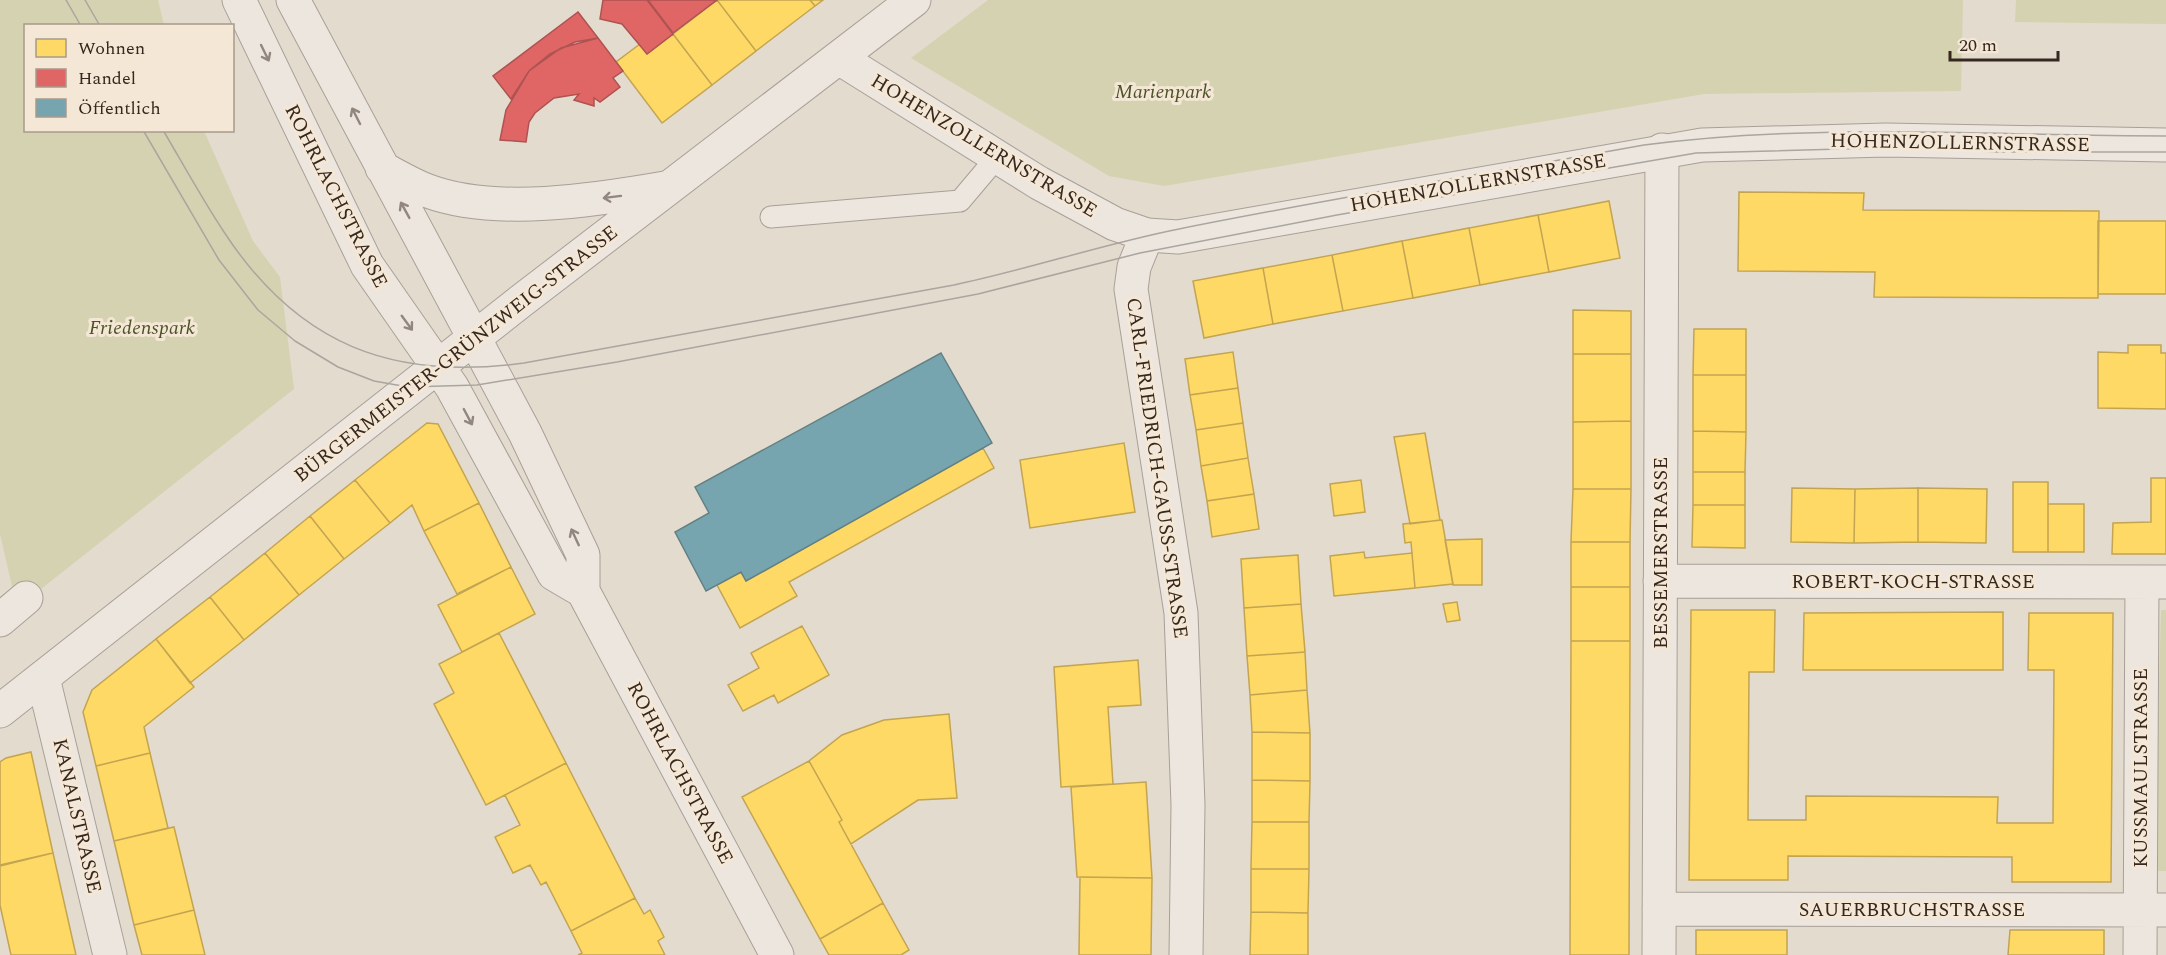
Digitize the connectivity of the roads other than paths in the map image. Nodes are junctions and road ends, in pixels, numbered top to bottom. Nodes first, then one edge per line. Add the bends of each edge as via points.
1 (239, 0) edge
2 (293, 0) edge
3 (914, 0) edge
4 (839, 57) junction
5 (2166, 145) edge
6 (1662, 150) junction
7 (998, 156) junction
8 (382, 168) junction
9 (670, 187) junction
10 (771, 217) dead end
11 (1147, 235) junction
12 (474, 338) junction
13 (438, 367) junction
14 (1660, 581) junction
15 (2154, 582) edge
16 (584, 591) junction
17 (26, 598) dead end
18 (0, 620) edge
19 (44, 678) junction
20 (0, 711) edge
21 (1659, 909) junction
22 (2153, 910) edge
23 (110, 955) edge
24 (777, 955) edge
25 (1186, 955) edge
26 (1659, 955) edge
27 (2140, 955) edge

1 -> 13 street, ROHRLACHSTRASSE via 367,265
8 -> 2 street, ROHRLACHSTRASSE
3 - 4 street, BÜRGERMEISTER-GRÜNZWEIG-STRASSE
4 - 7 street, HOHENZOLLERNSTRASSE
4 - 9 street, BÜRGERMEISTER-GRÜNZWEIG-STRASSE
5 - 6 street, HOHENZOLLERNSTRASSE via 1828,141
6 - 11 street, HOHENZOLLERNSTRASSE via 1178,237
6 - 14 street, BESSEMERSTRASSE
7 - 10 lane via 960,201
7 - 11 street, HOHENZOLLERNSTRASSE via 1115,224
9 -> 8 street via 569,202 477,201 429,191
12 -> 8 street, ROHRLACHSTRASSE
9 - 12 street, BÜRGERMEISTER-GRÜNZWEIG-STRASSE
11 - 25 street, CARL-FRIEDRICH-GAUSS-STRASSE via 1134,267 1131,289 1180,613 1188,805
12 - 13 street, BÜRGERMEISTER-GRÜNZWEIG-STRASSE
16 -> 12 street, ROHRLACHSTRASSE via 583,555
13 -> 16 street, ROHRLACHSTRASSE via 554,574
13 - 19 street, BÜRGERMEISTER-GRÜNZWEIG-STRASSE
14 - 15 street, ROBERT-KOCH-STRASSE
14 - 21 street, BESSEMERSTRASSE
15 - 22 street, KUSSMAULSTRASSE
16 - 24 street, ROHRLACHSTRASSE
17 - 18 street
19 - 20 street, BÜRGERMEISTER-GRÜNZWEIG-STRASSE
19 - 23 street, KANALSTRASSE
21 - 22 street, SAUERBRUCHSTRASSE
21 - 26 street, BESSEMERSTRASSE
22 - 27 street, KUSSMAULSTRASSE

